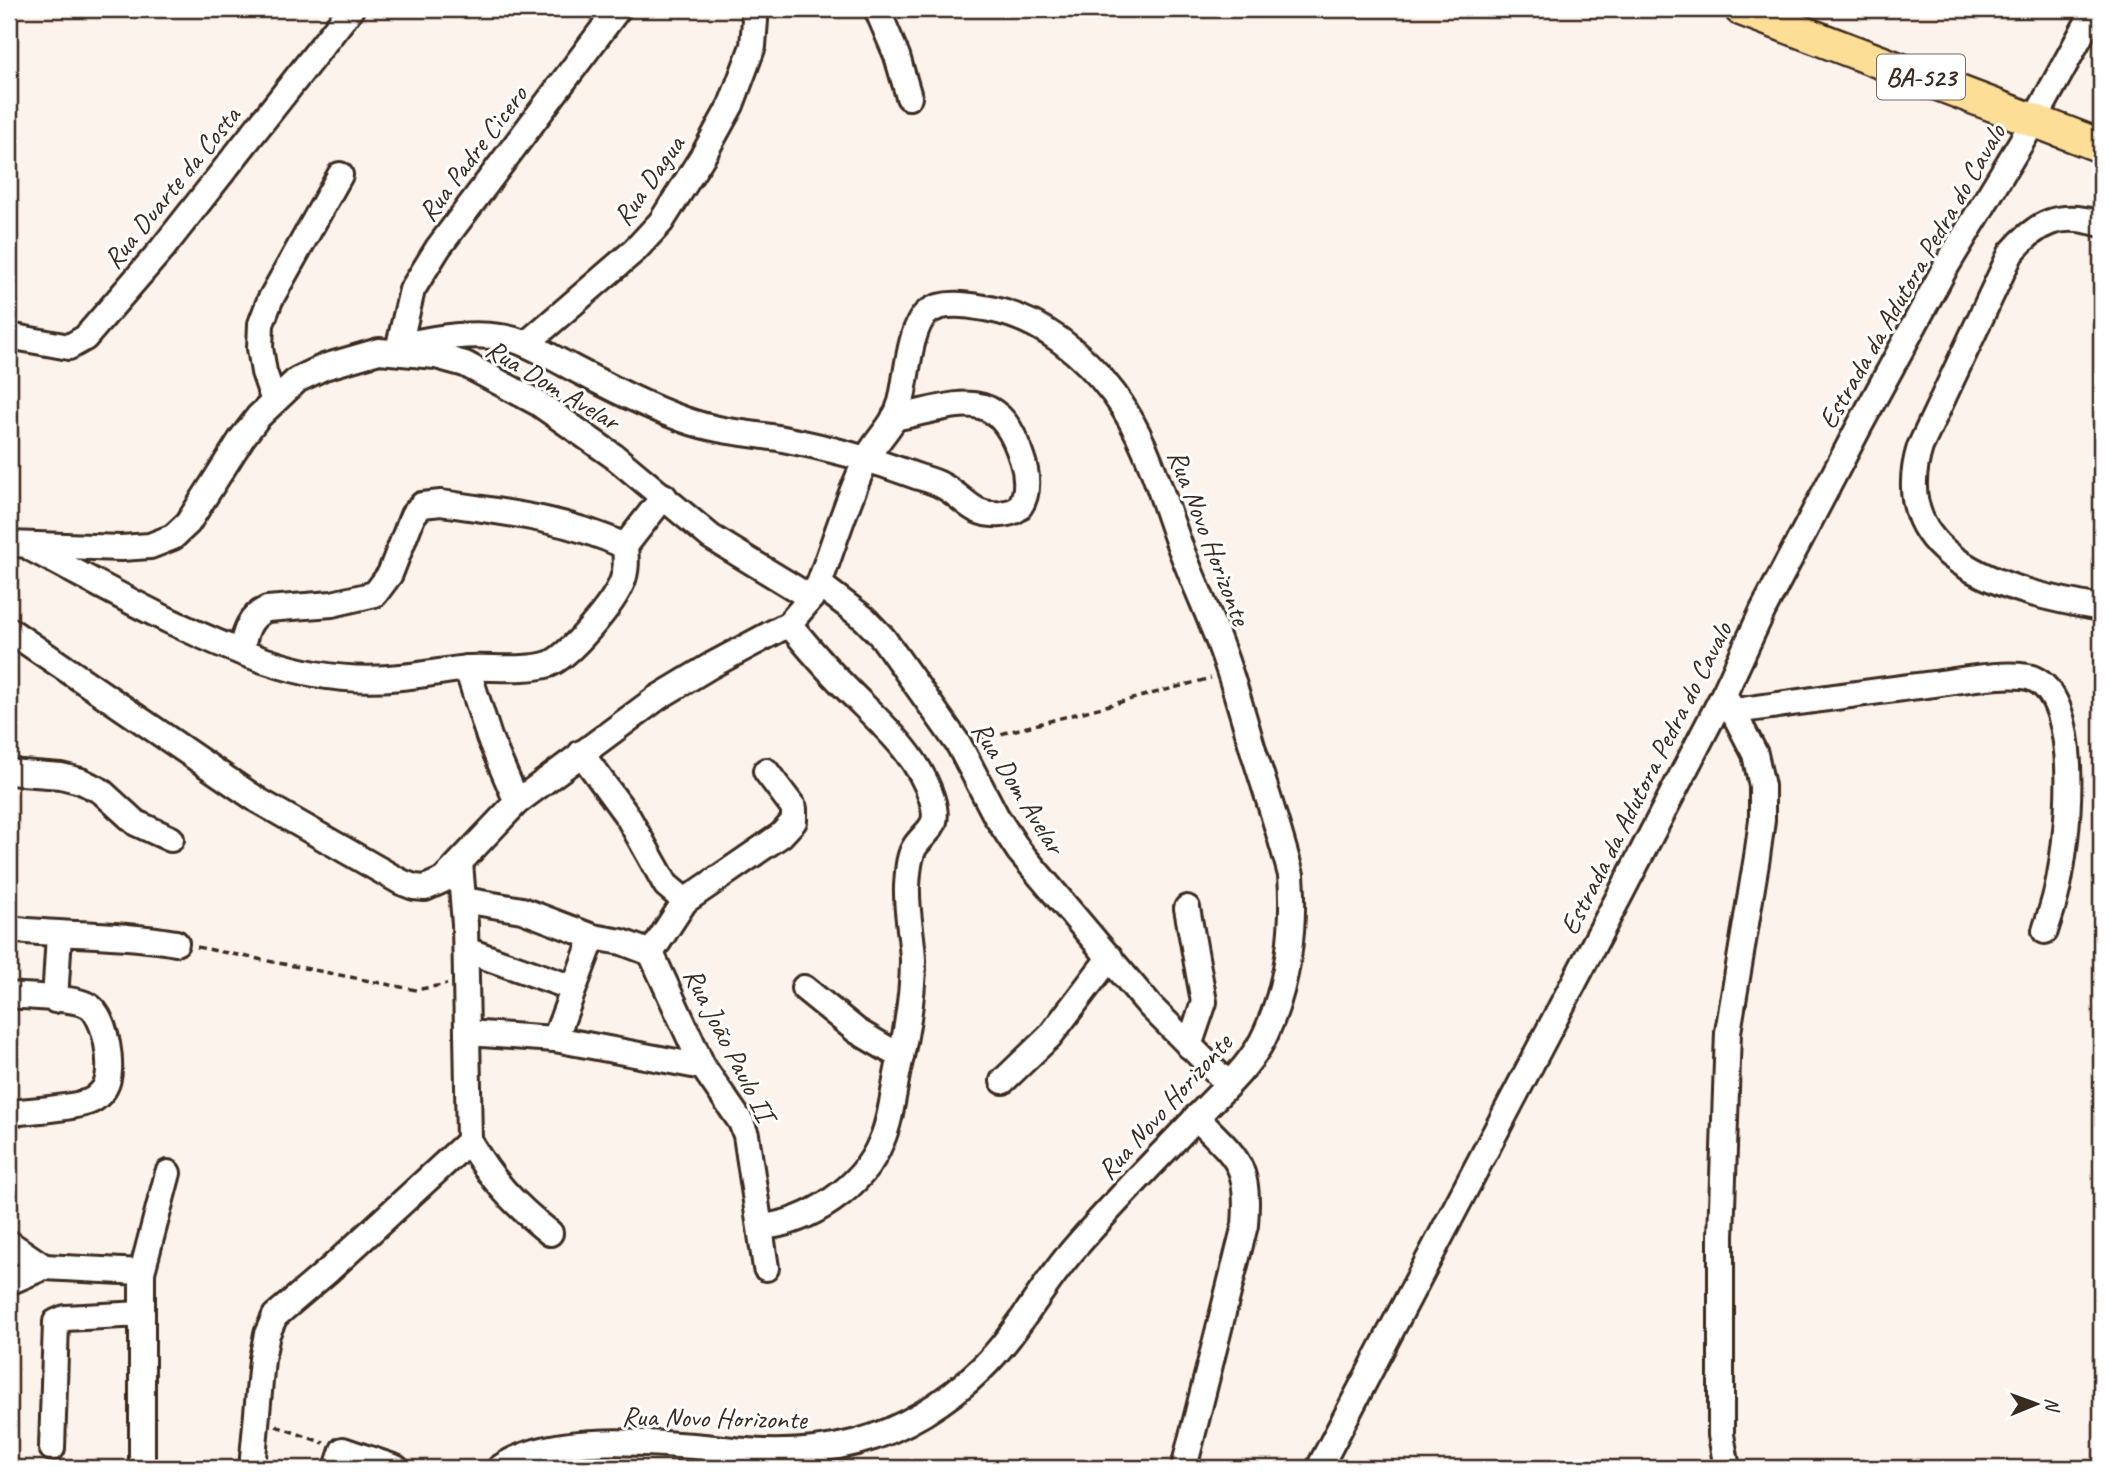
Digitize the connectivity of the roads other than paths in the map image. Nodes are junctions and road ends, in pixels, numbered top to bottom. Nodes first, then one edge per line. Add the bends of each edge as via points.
1 (351, 9) edge
2 (753, 9) edge
3 (1741, 9) edge
4 (2095, 9) edge
5 (614, 10) edge
6 (882, 10) edge
7 (909, 97) dead end
8 (2034, 121) junction
9 (2101, 146) edge
10 (340, 174) dead end
11 (2101, 224) edge
12 (9, 336) edge
13 (526, 344) junction
14 (389, 348) junction
15 (274, 401) junction
16 (894, 418) junction
17 (867, 457) junction
18 (664, 496) junction
19 (17, 545) edge
20 (625, 546) junction
21 (815, 591) junction
22 (2101, 608) edge
23 (789, 624) junction
24 (9, 630) edge
25 (241, 652) junction
26 (467, 668) junction
27 (1729, 702) junction
28 (581, 754) junction
29 (766, 771) dead end
30 (9, 772) edge
31 (517, 802) junction
32 (171, 839) dead end
33 (460, 863) junction
34 (464, 900) junction
35 (685, 901) junction
36 (1187, 908) dead end
37 (9, 929) edge
38 (2045, 931) dead end
39 (59, 935) junction
40 (593, 937) junction
41 (176, 943) road end
42 (466, 950) junction
43 (651, 953) junction
44 (1110, 957) junction
45 (573, 988) junction
46 (804, 988) dead end
47 (9, 995) edge
48 (55, 1000) junction
49 (467, 1033) junction
50 (555, 1039) junction
51 (1189, 1046) junction
52 (901, 1057) junction
53 (703, 1067) junction
54 (1003, 1082) dead end
55 (1228, 1084) junction
56 (9, 1113) edge
57 (1196, 1117) junction
58 (469, 1141) junction
59 (168, 1173) dead end
60 (761, 1227) junction
61 (550, 1233) dead end
62 (9, 1243) edge
63 (44, 1267) junction
64 (766, 1268) dead end
65 (142, 1272) junction
66 (9, 1282) edge
67 (142, 1314) junction
68 (52, 1448) dead end
69 (340, 1459) edge
70 (142, 1467) edge
71 (251, 1468) edge
72 (396, 1468) edge
73 (500, 1468) edge
74 (1184, 1468) edge
75 (1319, 1468) edge
76 (1727, 1468) edge

1 - 12 street, Rua Duarte da Costa via 162,249 85,338 69,347
2 - 13 street, Rua Dagua via 753,46 731,105 661,222
3 - 8 main road, BA-523
4 - 8 street, Estrada da Adutora Pedra do Cavalo
5 - 14 street, Rua Padre Cicero via 427,264
6 - 7 street
8 - 9 main road, BA-523
8 - 27 street, Estrada da Adutora Pedra do Cavalo via 1944,270 1860,425 1763,610
10 - 15 street via 264,313 260,348
11 - 22 street via 2059,219 2025,236 2011,253 1929,423 1915,462 1912,489 1920,520 1947,555 2002,582
13 - 14 street via 475,334
13 - 17 street via 688,422
14 - 15 street, Rua Dom Avelar via 324,367 297,380
14 - 18 street, Rua Dom Avelar via 465,364 538,403
15 - 19 street, Rua Dom Avelar via 242,438 188,523 173,537 150,546 121,548
16 - 17 street
16 - 17 street via 967,404 993,410 1019,450 1026,473 1020,506 1011,513 977,511 943,486
16 - 55 street, Rua Novo Horizonte via 922,318 930,310 948,306 997,310 1035,324 1091,367 1127,414 1230,673 1292,890 1289,950 1276,1008 1266,1035
17 - 21 street
18 - 20 street
18 - 21 street, Rua Dom Avelar via 711,537
19 - 25 street
20 - 25 street via 560,523 441,503 422,505 390,574 375,594 332,604 267,609 250,621
20 - 26 street via 622,583 564,655 536,667
21 - 23 street
21 - 44 street, Rua Dom Avelar via 865,619 883,638 959,746 1019,851
23 - 28 street via 677,685
23 - 52 street via 900,743 922,775 935,810 932,827 916,845 909,870 907,911 913,961
24 - 33 street via 259,801 401,882 434,886
25 - 26 street via 340,678 400,678
26 - 31 street via 489,737
27 - 38 street via 1969,679 2034,678 2049,691 2058,708 2069,766 2063,854
27 - 75 street, Estrada da Adutora Pedra do Cavalo
27 - 76 street via 1755,754 1762,809 1728,1032 1721,1236 1721,1435
28 - 31 street
28 - 35 street via 628,817 666,885
29 - 35 street via 794,808 794,821
30 - 32 street via 80,781 101,791 136,823
31 - 33 street
33 - 34 street
34 - 40 street via 522,911
34 - 42 street
35 - 43 street, Rua João Paulo II
36 - 51 street via 1204,1002
37 - 39 street
39 - 41 street
39 - 48 street
40 - 43 street
40 - 45 street
42 - 45 street
42 - 49 street
43 - 53 street, Rua João Paulo II
44 - 51 street, Rua Dom Avelar
44 - 54 street via 1050,1036
45 - 50 street
46 - 52 street via 857,1031
47 - 48 street
48 - 56 street via 89,1006 100,1018 109,1067 106,1087 93,1100
49 - 50 street
49 - 58 street
50 - 53 street
51 - 55 street, Rua Dom Avelar
52 - 60 street via 882,1141 864,1171 813,1213
53 - 60 street, Rua João Paulo II via 746,1135
55 - 57 street, Rua Novo Horizonte
57 - 73 street, Rua Novo Horizonte via 1071,1252 980,1370 930,1409 894,1429 838,1447 779,1452 588,1444 515,1457
57 - 74 street via 1236,1159 1244,1174 1247,1198 1245,1225
58 - 61 street via 500,1188
58 - 71 street via 275,1316 262,1359
59 - 65 street
60 - 64 street, Rua João Paulo II
62 - 63 street
63 - 65 street
63 - 66 street
65 - 67 street
67 - 68 street via 57,1322
67 - 70 street
69 - 72 street

